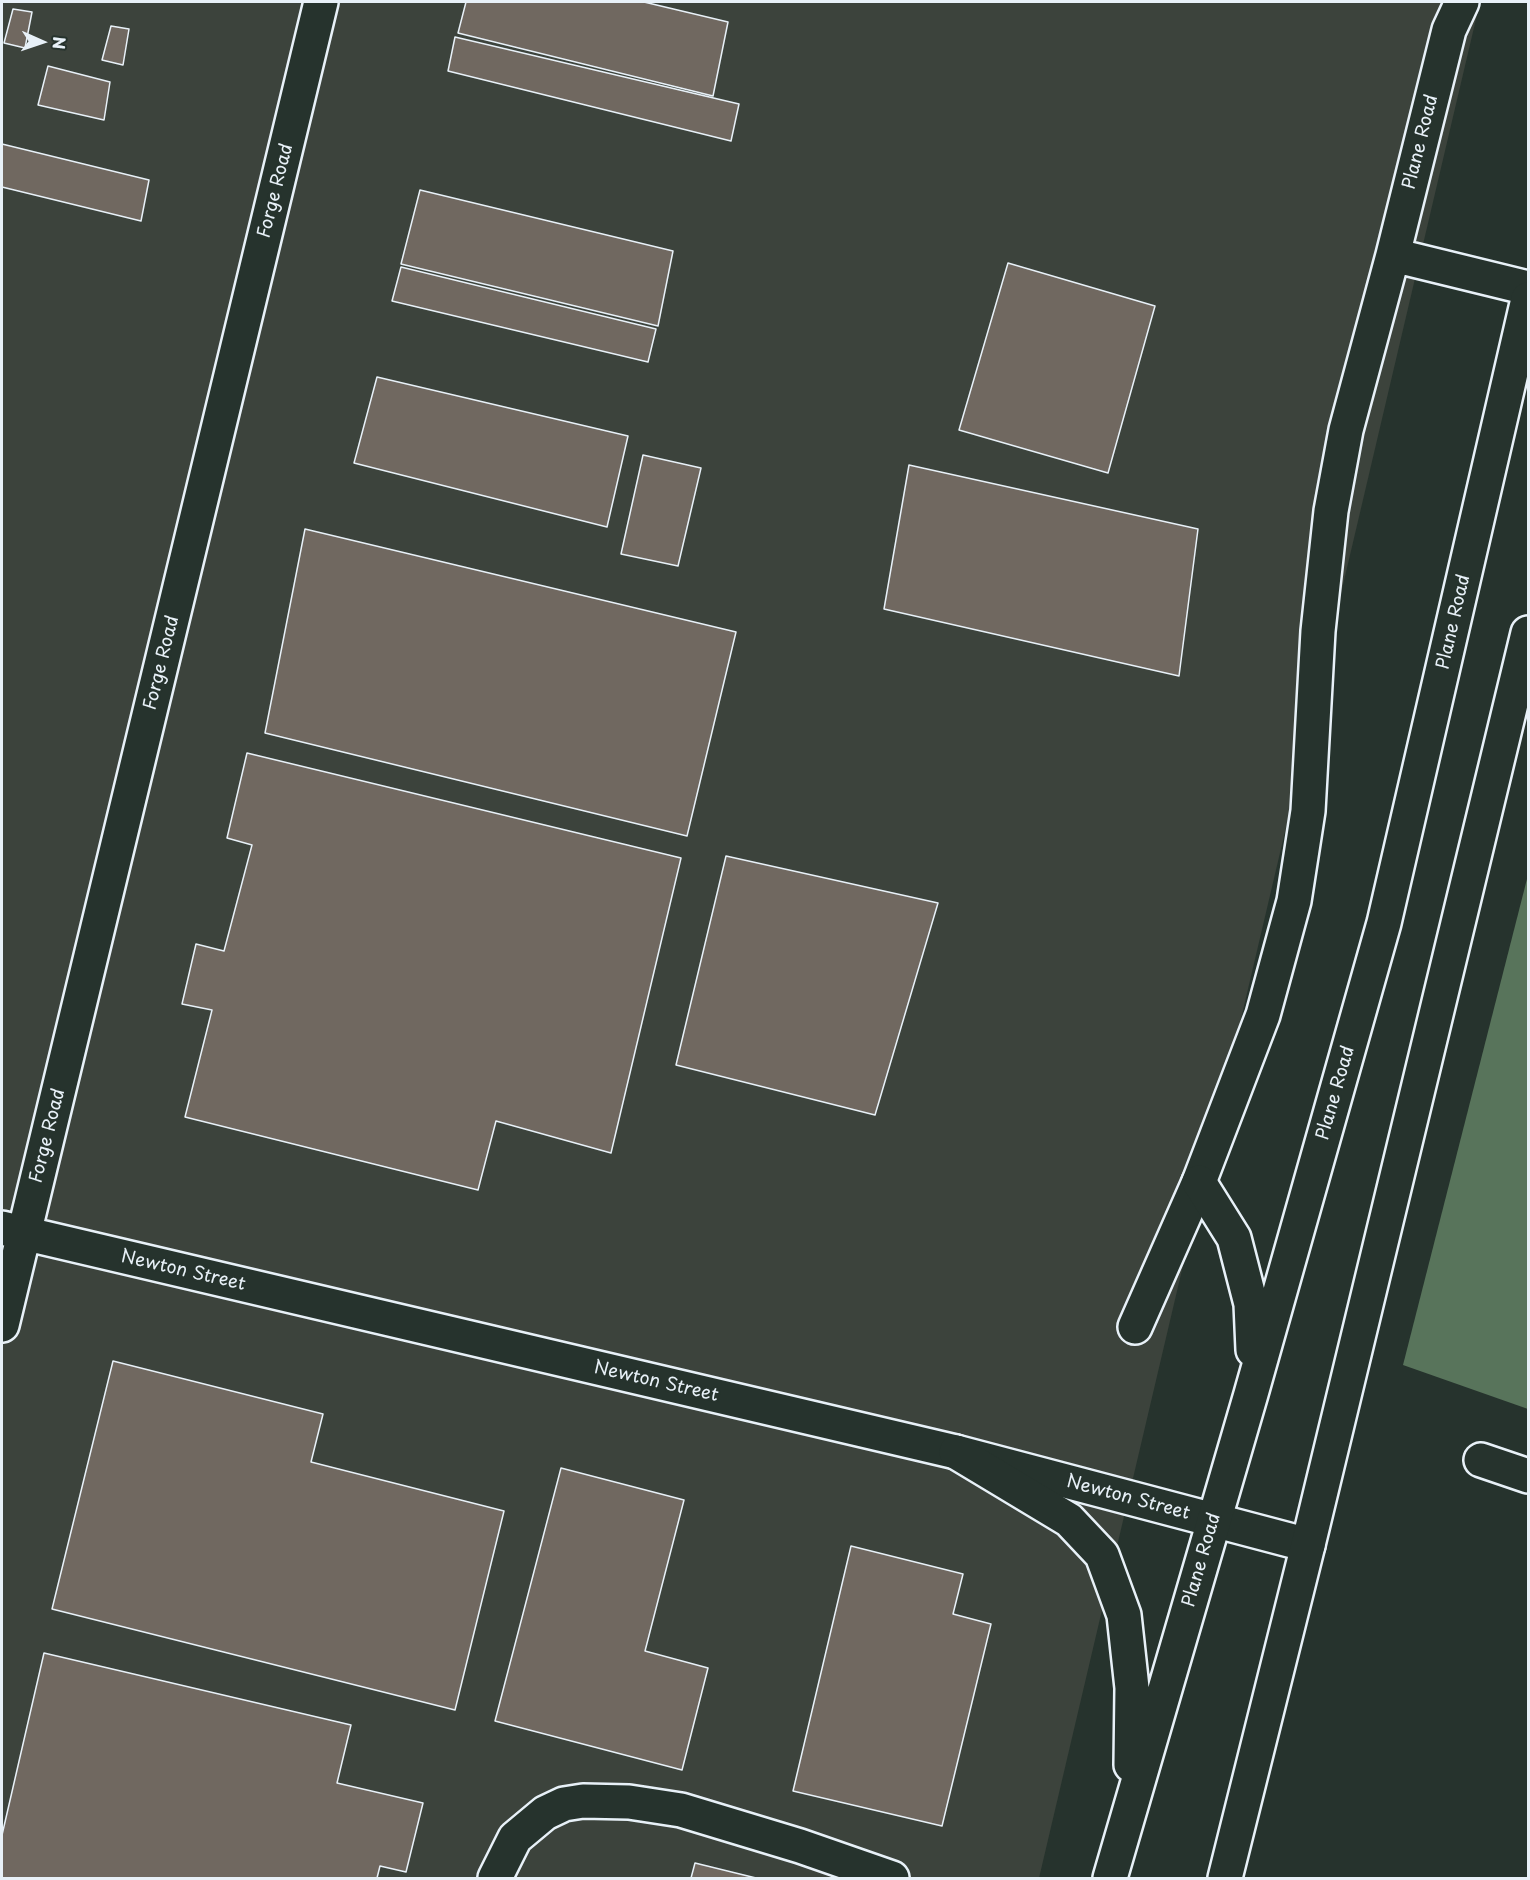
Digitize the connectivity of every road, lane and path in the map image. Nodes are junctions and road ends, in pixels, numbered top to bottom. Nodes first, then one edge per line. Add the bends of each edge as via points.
1 (321, 2) edge
2 (1462, 2) edge
3 (1393, 255) junction
4 (1528, 288) edge
5 (1528, 299) edge
6 (1528, 633) edge
7 (1199, 1182) junction
8 (13, 1231) edge
9 (2, 1325) edge
10 (1135, 1327) dead end
11 (1251, 1394) junction
12 (956, 1452) junction
13 (1481, 1460) dead end
14 (1528, 1476) edge
15 (1213, 1521) junction
16 (1308, 1545) junction
17 (1131, 1809) junction
18 (495, 1878) edge
19 (892, 1878) edge
20 (1110, 1878) edge
21 (1225, 1878) edge

1 - 8 street, Forge Road
2 - 3 street, Plane Road via 1449,30
3 - 4 street
3 - 7 street, Plane Road via 1346,430 1331,511 1318,631 1308,811 1294,901 1263,1015
5 - 11 street, Plane Road via 1384,923
6 - 16 street
7 - 10 street, Plane Road
7 - 11 street via 1234,1238 1242,1267 1254,1336
8 - 9 street, Forge Road
8 - 12 street, Newton Street
11 - 15 street, Plane Road
12 - 15 street, Newton Street
12 - 17 street via 1069,1520 1102,1555 1124,1615 1132,1688
13 - 14 street
15 - 16 street, Newton Street
15 - 17 street, Plane Road
16 - 21 street
17 - 20 street, Plane Road
18 - 19 street via 515,1838 545,1813 564,1804 595,1801 681,1810

